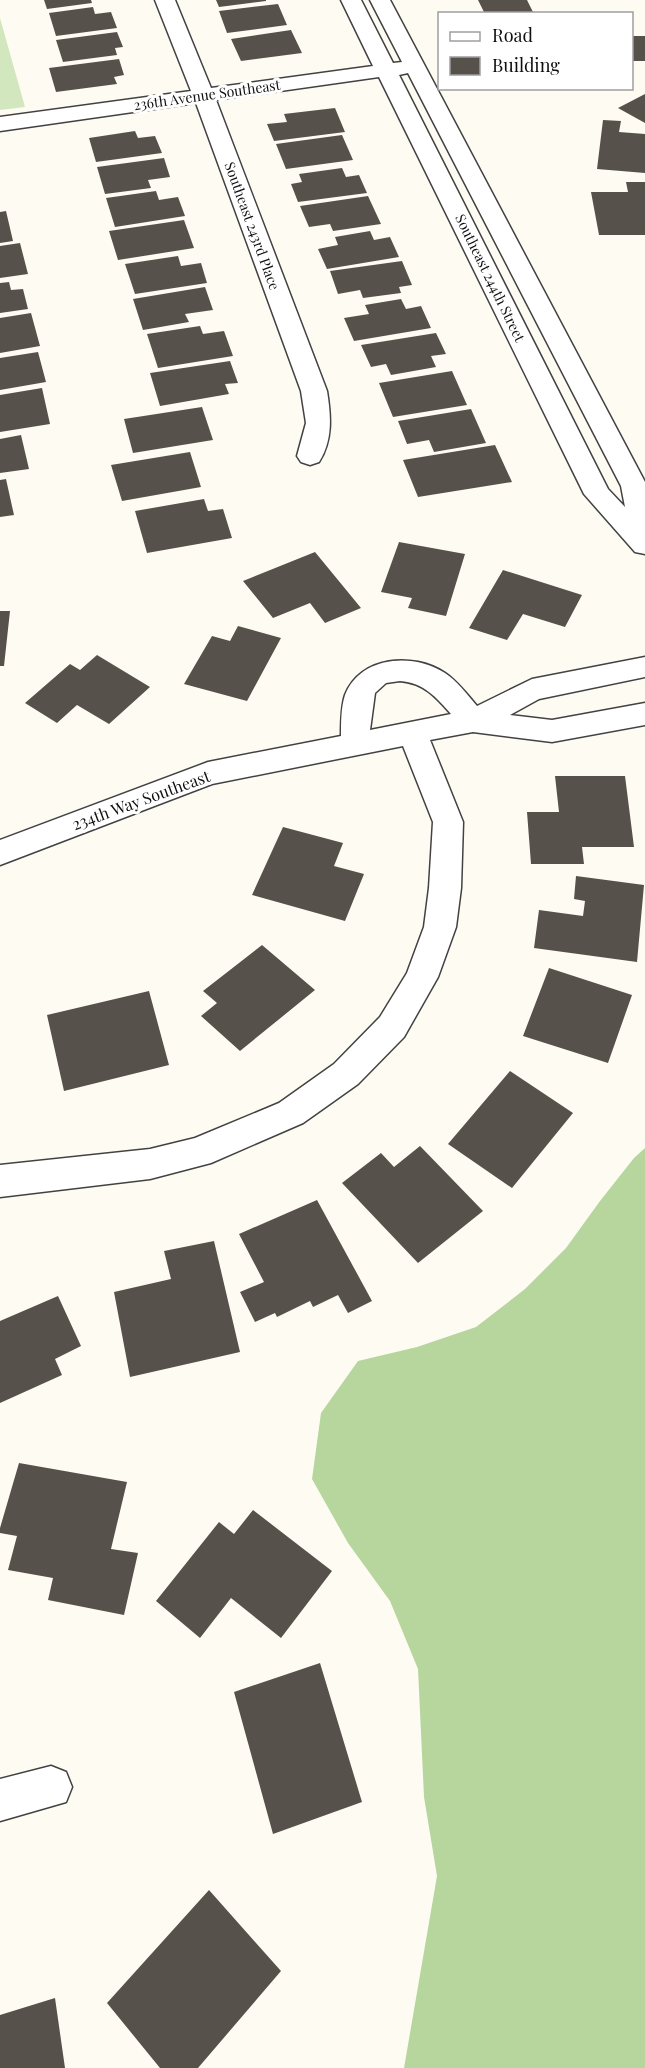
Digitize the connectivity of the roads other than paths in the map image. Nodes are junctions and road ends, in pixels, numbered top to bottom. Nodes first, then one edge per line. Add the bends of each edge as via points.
1 (165, 0) edge
2 (351, 0) edge
3 (380, 0) edge
4 (414, 66) junction
5 (387, 70) junction
6 (204, 96) junction
7 (0, 124) edge
8 (310, 456) dead end
9 (645, 544) edge
10 (645, 667) edge
11 (645, 714) edge
12 (473, 721) junction
13 (412, 732) junction
14 (355, 743) junction
15 (0, 853) edge
16 (0, 1181) edge
17 (51, 1787) dead end
18 (0, 1800) edge

1 - 6 street, Southeast 243rd Place
2 - 5 street, Southeast 244th Street
3 - 4 street, Southeast 244th Street
4 - 5 street, 236th Avenue Southeast
4 - 9 street, Southeast 244th Street via 634,486
5 - 6 street, 236th Avenue Southeast
5 - 9 street, Southeast 244th Street via 597,494
6 - 7 street, 236th Avenue Southeast
6 - 8 street, Southeast 243rd Place via 314,391 318,423
10 - 12 street, 234th Way Southeast via 532,690
11 - 12 street, 234th Way Southeast via 552,731
12 - 13 street, 234th Way Southeast
12 - 14 street via 441,684 405,668 378,674 364,685
13 - 14 street, 234th Way Southeast
13 - 16 street via 448,822 445,888 440,927 422,977 392,1026 346,1074 291,1113 199,1152 150,1164
14 - 15 street, 234th Way Southeast via 208,773
17 - 18 street

